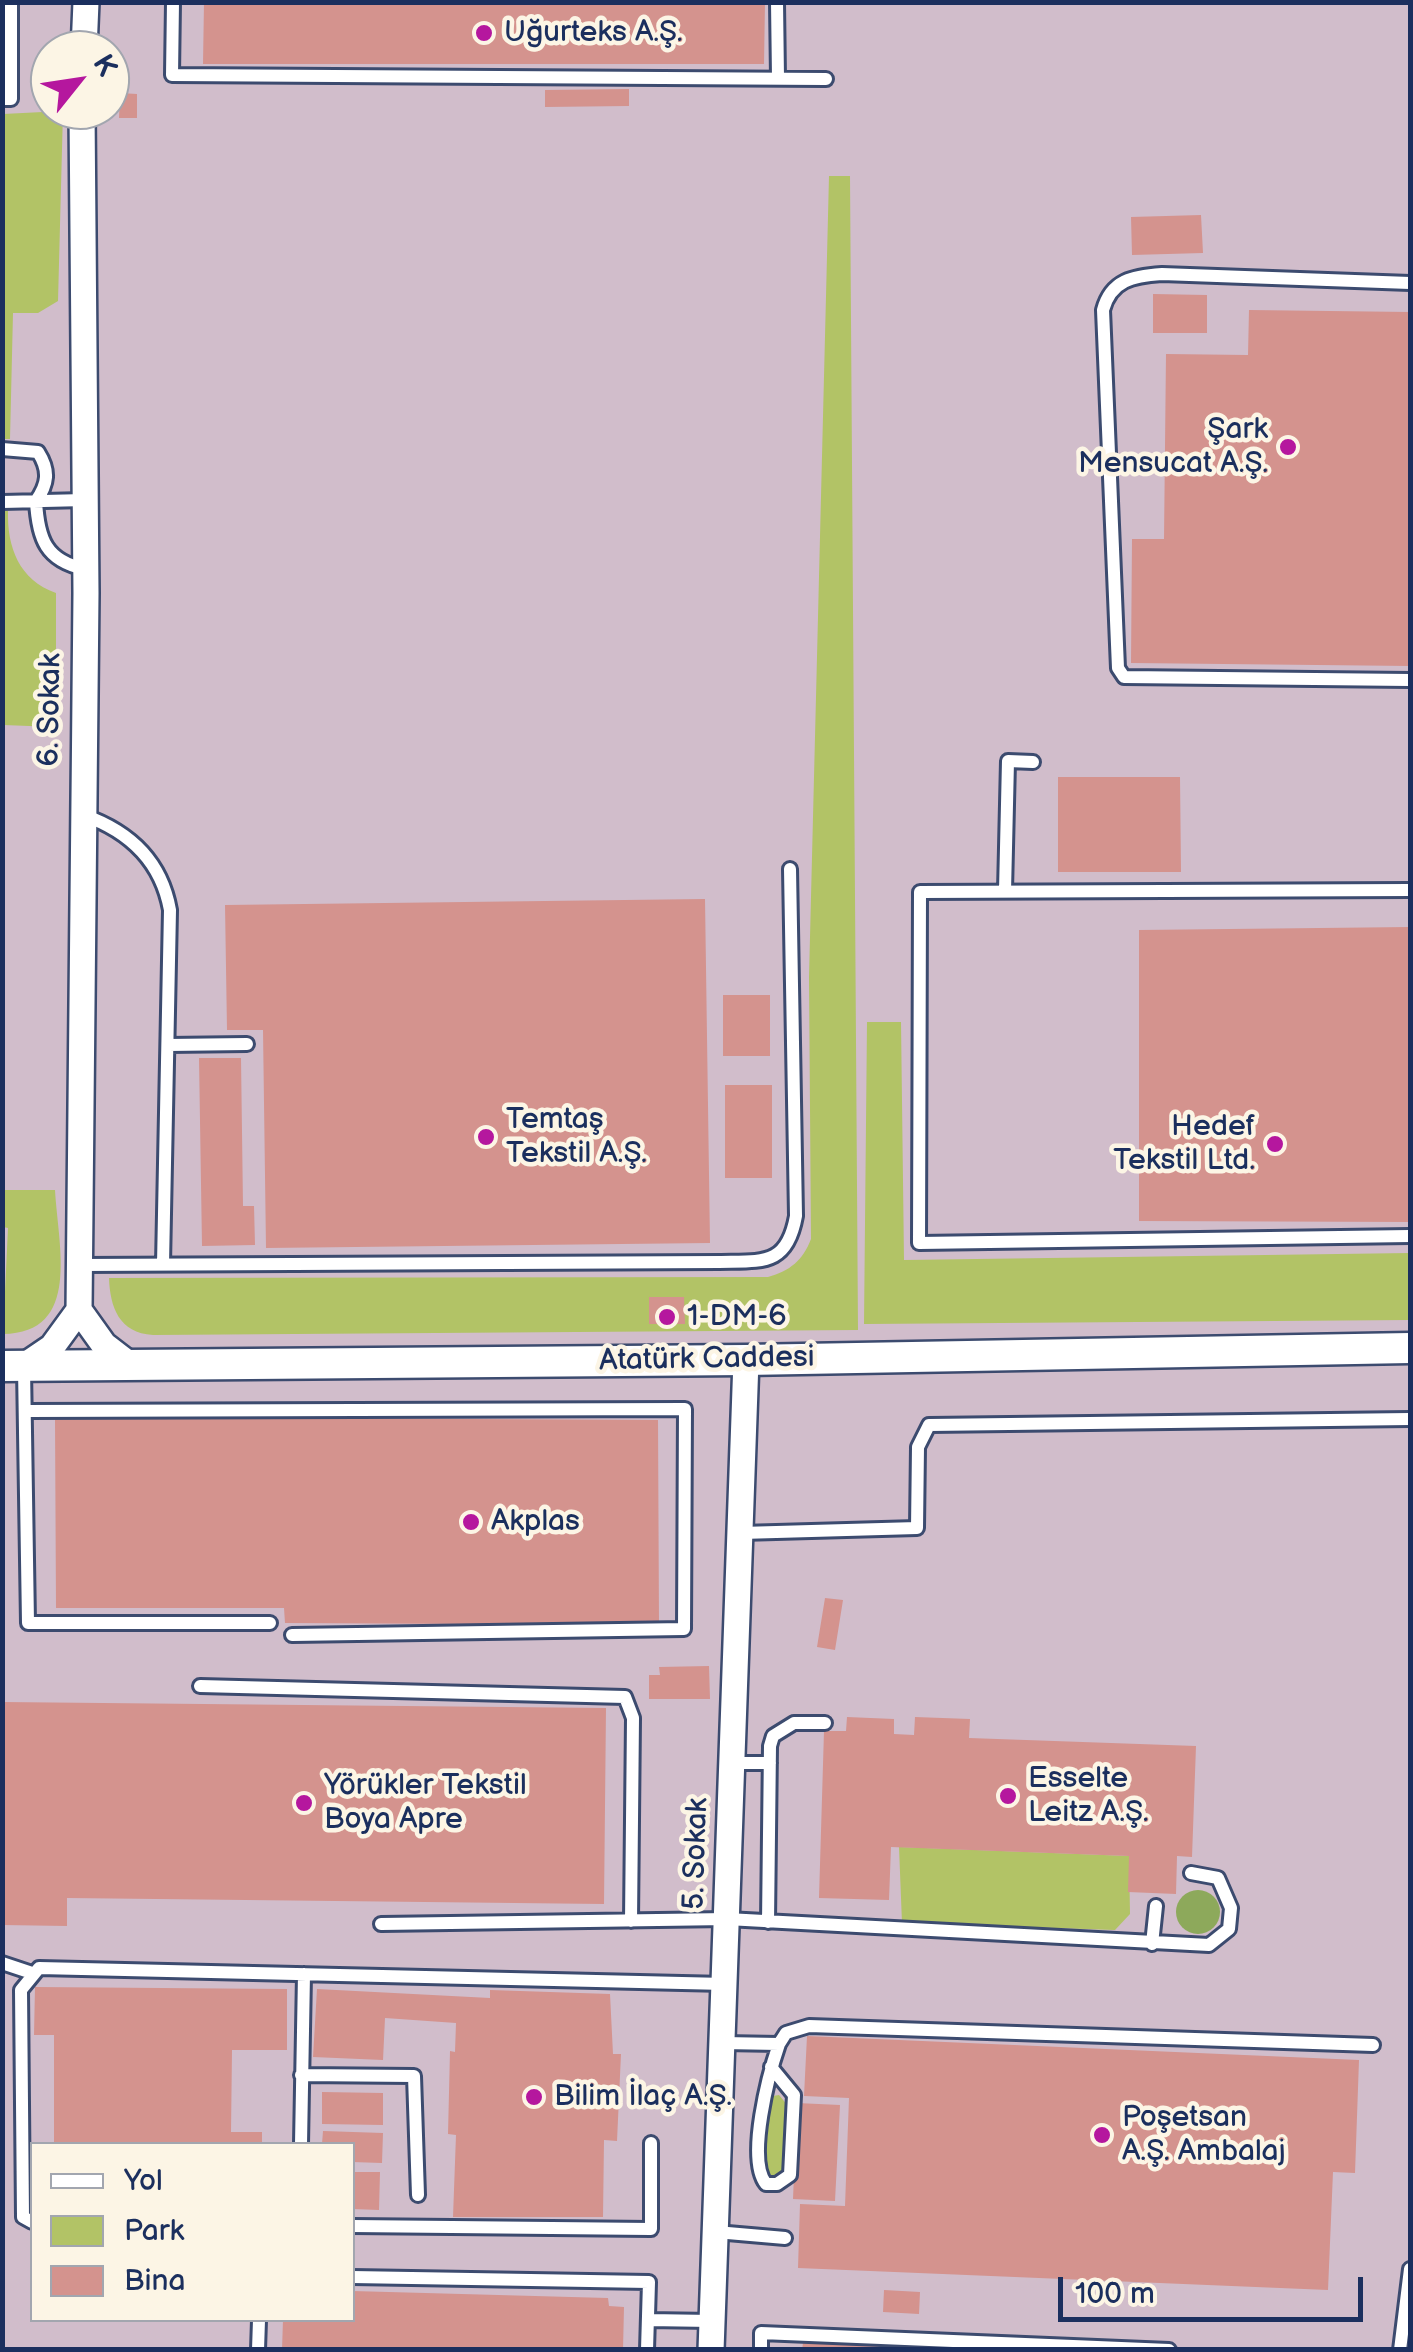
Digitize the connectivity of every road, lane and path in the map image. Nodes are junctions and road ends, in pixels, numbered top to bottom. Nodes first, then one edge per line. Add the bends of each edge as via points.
1 (11, 2) edge
2 (86, 2) edge
3 (173, 2) edge
4 (777, 2) edge
5 (85, 30) edge
6 (778, 78) junction
7 (826, 78) dead end
8 (2, 100) edge
9 (82, 130) edge
10 (1410, 284) edge
11 (2, 449) edge
12 (85, 500) junction
13 (2, 502) edge
14 (36, 502) junction
15 (86, 569) junction
16 (1410, 680) edge
17 (1034, 762) dead end
18 (81, 815) junction
19 (790, 869) dead end
20 (1410, 890) edge
21 (1005, 892) junction
22 (248, 1044) dead end
23 (168, 1045) junction
24 (1410, 1236) edge
25 (164, 1264) junction
26 (80, 1265) junction
27 (79, 1310) junction
28 (1410, 1348) edge
29 (746, 1360) junction
30 (130, 1364) junction
31 (13, 1366) edge
32 (27, 1411) junction
33 (1410, 1419) edge
34 (741, 1533) junction
35 (270, 1623) dead end
36 (292, 1635) dead end
37 (200, 1686) dead end
38 (825, 1723) dead end
39 (733, 1763) junction
40 (770, 1764) junction
41 (1191, 1872) dead end
42 (1156, 1906) dead end
43 (727, 1919) junction
44 (632, 1920) junction
45 (768, 1922) junction
46 (381, 1924) dead end
47 (1152, 1944) junction
48 (2, 1963) edge
49 (32, 1972) junction
50 (304, 1974) junction
51 (725, 1984) junction
52 (722, 2043) junction
53 (779, 2044) junction
54 (1373, 2045) dead end
55 (771, 2067) junction
56 (301, 2075) junction
57 (301, 2142) edge
58 (651, 2143) dead end
59 (418, 2195) dead end
60 (30, 2221) edge
61 (355, 2226) edge
62 (716, 2232) junction
63 (786, 2238) dead end
64 (1410, 2270) edge
65 (355, 2277) edge
66 (648, 2320) junction
67 (712, 2321) junction
68 (259, 2322) edge
69 (1125, 2349) edge
70 (258, 2350) edge
71 (648, 2350) edge
72 (711, 2350) edge
73 (761, 2350) edge
74 (1169, 2350) edge
75 (1400, 2350) edge

1 - 8 lane via 11,99
2 - 5 street
3 - 6 lane via 172,75
4 - 6 lane
6 - 7 lane
9 - 12 street, 6. Sokak
10 - 16 lane via 1147,275 1119,284 1102,310 1118,668 1124,677
11 - 14 lane via 38,452 46,487
12 - 14 lane
12 - 15 street, 6. Sokak
13 - 14 lane
14 - 15 lane via 49,553
15 - 18 street, 6. Sokak
17 - 21 lane via 1008,761
18 - 23 lane via 122,830 167,896
18 - 26 street, 6. Sokak
19 - 25 lane via 796,1216 782,1253 719,1262
20 - 21 lane
21 - 24 lane via 920,892 919,1243
22 - 23 lane
23 - 25 lane
25 - 26 lane
26 - 27 street, 6. Sokak
27 - 30 street via 104,1345
27 - 31 street via 52,1347
28 - 29 street, Atatürk Caddesi
29 - 30 street, Atatürk Caddesi
29 - 34 street, 5. Sokak
30 - 31 street, Atatürk Caddesi
31 - 32 lane
32 - 35 lane via 28,1623
32 - 36 lane via 685,1408 684,1629
33 - 34 lane via 928,1425 918,1447 917,1528
34 - 39 street, 5. Sokak
37 - 44 lane via 624,1698 632,1718
38 - 40 lane via 794,1723 773,1736
39 - 40 lane
39 - 43 street, 5. Sokak
40 - 45 lane
41 - 47 lane via 1218,1878 1226,1889 1229,1929 1209,1945
42 - 47 lane
43 - 44 lane
43 - 45 lane
43 - 51 street, 5. Sokak
44 - 46 lane
45 - 47 lane
48 - 49 lane
49 - 50 lane via 48,1967
49 - 60 lane via 21,1990 22,2217
50 - 51 lane
50 - 56 lane
51 - 52 street, 5. Sokak
52 - 53 lane
52 - 62 street, 5. Sokak
53 - 54 lane via 786,2033 809,2026
53 - 55 lane
55 - 55 lane via 794,2095 790,2175 778,2184 766,2184 757,2160
56 - 57 lane
56 - 59 lane via 414,2076
58 - 61 lane via 651,2229
62 - 63 lane
62 - 67 street, 5. Sokak
64 - 75 lane
65 - 66 lane via 649,2282
66 - 67 lane
66 - 71 lane
67 - 72 street, 5. Sokak
68 - 70 lane
69 - 73 lane via 761,2332
69 - 74 lane

